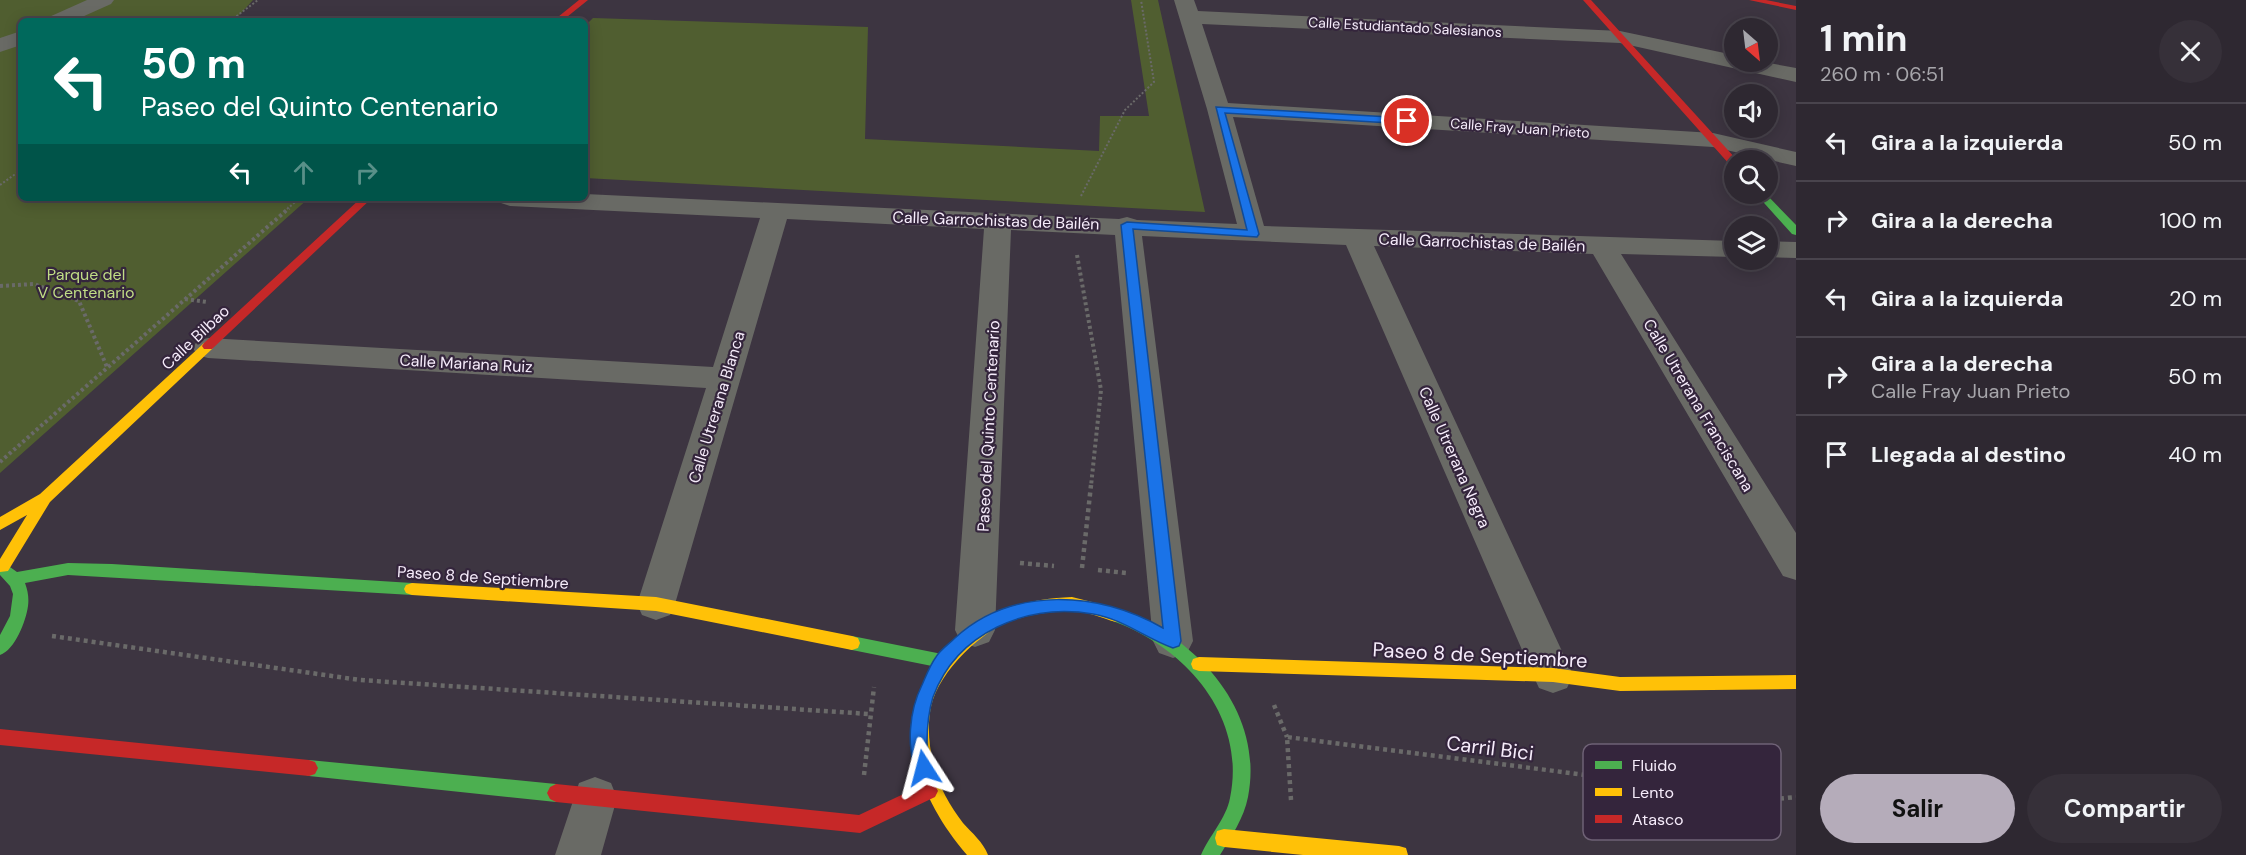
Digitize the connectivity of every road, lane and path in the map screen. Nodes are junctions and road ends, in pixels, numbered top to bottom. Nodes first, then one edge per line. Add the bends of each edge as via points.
1 (104, 0) edge
2 (258, 0) edge
3 (583, 0) edge
4 (1587, 0) edge
5 (1753, 0) edge
6 (1187, 8) edge
7 (1796, 8) edge
8 (64, 18) edge
9 (234, 18) edge
10 (561, 18) edge
11 (1620, 37) junction
12 (18, 38) edge
13 (0, 46) edge
14 (1796, 75) edge
15 (1220, 109) junction
16 (1713, 140) junction
17 (1724, 152) edge
18 (1796, 159) edge
19 (18, 172) edge
20 (0, 185) edge
21 (297, 201) edge
22 (364, 201) edge
23 (576, 201) edge
24 (1770, 204) edge
25 (776, 210) junction
26 (998, 223) junction
27 (1127, 225) junction
28 (1796, 232) edge
29 (1253, 234) junction
30 (1359, 238) junction
31 (1602, 246) junction
32 (1724, 249) edge
33 (1778, 249) edge
34 (1796, 250) edge
35 (0, 286) edge
36 (208, 348) junction
37 (107, 367) junction
38 (724, 378) junction
39 (0, 462) edge
40 (45, 498) junction
41 (0, 524) edge
42 (981, 560) junction
43 (1796, 565) edge
44 (2, 567) edge
45 (1060, 567) dead end
46 (1071, 567) dead end
47 (1082, 568) dead end
48 (16, 578) junction
49 (656, 604) junction
50 (975, 630) junction
51 (13, 631) junction
52 (1173, 641) junction
53 (0, 648) edge
54 (882, 648) junction
55 (942, 661) junction
56 (1199, 664) junction
57 (1553, 675) junction
58 (1796, 682) edge
59 (869, 714) junction
60 (0, 736) edge
61 (1583, 775) edge
62 (929, 791) junction
63 (1796, 797) edge
64 (595, 798) junction
65 (1781, 798) edge
66 (860, 824) junction
67 (1224, 838) junction
68 (1294, 845) junction
69 (578, 855) edge
70 (979, 855) edge
71 (1210, 855) edge
72 (1399, 855) edge

1 - 8 street
2 - 9 path
3 - 10 street
4 - 11 street
5 - 7 street
6 - 11 street, Calle Estudiantado Salesianos
6 - 15 street
11 - 14 street, Calle Estudiantado Salesianos
11 - 16 street
12 - 13 street
15 - 16 street, Calle Fray Juan Prieto
15 - 29 street
16 - 17 street
16 - 18 street, Calle Fray Juan Prieto
19 - 20 path
21 - 37 path
22 - 36 street, Calle Bilbao
23 - 25 street, Calle Garrochistas de Bailén
24 - 28 street
25 - 26 street, Calle Garrochistas de Bailén
25 - 38 street, Calle Utrerana Blanca
26 - 27 street, Calle Garrochistas de Bailén
26 - 42 street, Paseo del Quinto Centenario
27 - 29 street, Calle Garrochistas de Bailén
27 - 52 street
29 - 30 street, Calle Garrochistas de Bailén
30 - 31 street, Calle Garrochistas de Bailén
30 - 57 street, Calle Utrerana Negra
31 - 32 street, Calle Garrochistas de Bailén
31 - 43 street, Calle Utrerana Franciscana
33 - 34 street
35 - 37 path via 34,284 79,301
36 - 38 street, Calle Mariana Ruiz
36 - 40 street, Calle Bilbao
37 - 39 path
38 - 49 street, Calle Utrerana Blanca
40 - 41 street, Calle Bilbao
40 - 44 street, Calle Bilbao
42 - 45 path
42 - 50 street, Paseo del Quinto Centenario
44 - 48 street
46 - 47 path
48 - 49 street, Paseo 8 de Septiembre via 68,569 112,570
48 - 51 street via 23,599
49 - 54 street, Paseo 8 de Septiembre
50 - 52 street via 1011,612 1062,605 1094,608 1135,620
50 - 55 street
51 - 53 street
51 - 59 path via 360,680
52 - 56 street
54 - 55 street, Paseo 8 de Septiembre
54 - 59 path
55 - 62 street via 924,699 918,744
56 - 57 street, Paseo 8 de Septiembre
56 - 67 street via 1226,703 1242,748 1241,794
57 - 58 street, Paseo 8 de Septiembre via 1620,684
59 - 66 path
60 - 64 street
61 - 68 path, Carril Bici via 1287,737
62 - 66 street
62 - 70 street via 954,833
63 - 65 path, Carril Bici
64 - 66 street
64 - 69 street
67 - 68 street
67 - 71 street
68 - 72 street

